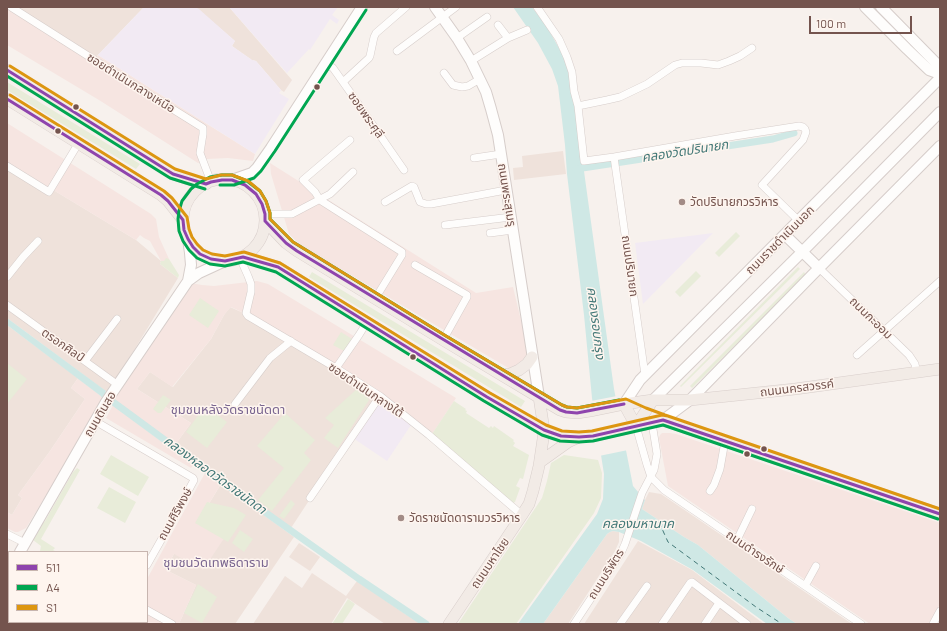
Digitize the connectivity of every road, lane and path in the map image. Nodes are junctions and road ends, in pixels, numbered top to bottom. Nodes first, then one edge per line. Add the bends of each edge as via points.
1 (362, 7) edge
2 (406, 7) edge
3 (435, 7) edge
4 (456, 7) edge
5 (537, 7) edge
6 (865, 7) edge
7 (13, 8) edge
8 (886, 9) edge
9 (442, 17) junction
10 (487, 17) dead end
11 (498, 25) dead end
12 (527, 30) dead end
13 (458, 38) junction
14 (508, 38) junction
15 (752, 48) dead end
16 (397, 51) dead end
17 (471, 61) junction
18 (325, 63) junction
19 (7, 70) edge
20 (940, 70) edge
21 (444, 73) dead end
22 (940, 74) edge
23 (940, 78) edge
24 (480, 79) junction
25 (343, 82) junction
26 (7, 99) edge
27 (578, 106) junction
28 (940, 112) edge
29 (350, 140) dead end
30 (78, 144) junction
31 (940, 146) edge
32 (501, 154) junction
33 (474, 158) dead end
34 (615, 161) junction
35 (7, 166) edge
36 (404, 170) dead end
37 (353, 172) dead end
38 (232, 180) junction
39 (209, 183) junction
40 (506, 190) junction
41 (320, 200) junction
42 (385, 202) dead end
43 (265, 217) junction
44 (511, 217) junction
45 (183, 220) junction
46 (799, 221) junction
47 (445, 225) dead end
48 (513, 230) junction
49 (490, 233) dead end
50 (785, 235) junction
51 (188, 239) junction
52 (38, 241) dead end
53 (802, 252) junction
54 (241, 258) junction
55 (225, 261) junction
56 (415, 265) dead end
57 (819, 268) junction
58 (7, 278) edge
59 (188, 281) junction
60 (940, 281) edge
61 (375, 299) junction
62 (7, 305) edge
63 (117, 319) dead end
64 (367, 322) junction
65 (884, 331) junction
66 (443, 340) junction
67 (291, 341) junction
68 (857, 355) dead end
69 (532, 357) junction
70 (85, 361) junction
71 (336, 368) junction
72 (940, 369) edge
73 (917, 372) junction
74 (502, 375) junction
75 (645, 375) junction
76 (709, 381) junction
77 (118, 385) junction
78 (380, 396) junction
79 (539, 397) junction
80 (719, 397) junction
81 (653, 400) junction
82 (690, 400) junction
83 (235, 404) dead end
84 (622, 404) junction
85 (95, 421) junction
86 (658, 421) junction
87 (636, 426) junction
88 (544, 430) junction
89 (579, 437) junction
90 (725, 441) junction
91 (540, 462) junction
92 (651, 477) junction
93 (710, 491) dead end
94 (310, 498) dead end
95 (752, 509) dead end
96 (940, 514) edge
97 (522, 515) junction
98 (7, 534) edge
99 (737, 540) junction
100 (22, 548) edge
101 (148, 563) edge
102 (816, 566) dead end
103 (646, 586) dead end
104 (805, 586) junction
105 (719, 603) junction
106 (148, 611) edge
107 (940, 611) edge
108 (172, 624) edge
109 (449, 624) edge
110 (574, 624) edge
111 (620, 624) edge
112 (662, 624) edge
113 (704, 624) edge
114 (747, 624) edge
115 (860, 624) edge
116 (934, 624) edge

1 - 18 main road
2 - 25 street via 376,33 369,58
3 - 9 main road, ถนนพระสุเมรุ
4 - 9 street
5 - 27 street via 559,39 567,57
6 - 22 main road via 929,70
7 - 39 street, ซอยดำเนินกลางเหนือ via 203,128 200,153
8 - 20 main road
9 - 13 main road, ถนนพระสุเมรุ
9 - 16 street
10 - 13 street
11 - 14 street
12 - 14 street
13 - 17 main road, ถนนพระสุเมรุ
14 - 17 street
15 - 27 street via 718,65 675,65 647,84 620,97
17 - 24 main road, ถนนพระสุเมรุ
18 - 25 street, ซอยพระศุลี via 333,68
18 - 38 main road via 258,168
19 - 39 main road via 173,174
21 - 24 street via 453,85 462,87
23 - 46 main road, ถนนราชดำเนินนอก
24 - 32 main road, ถนนพระสุเมรุ via 492,108
25 - 36 street, ซอยพระศุลี
26 - 30 main road
27 - 34 street via 584,161
28 - 53 main road, ถนนราชดำเนินนอก
29 - 41 street via 303,180
30 - 35 street via 50,192
30 - 45 main road via 161,195
31 - 57 main road
32 - 33 street
32 - 40 main road, ถนนพระสุเมรุ
34 - 46 street via 749,133 803,127 806,132 804,140 762,185
34 - 75 street, ถนนปรินายก
37 - 41 street
38 - 39 main road
38 - 43 main road via 245,185 256,194
39 - 45 main road via 194,193 187,203
40 - 42 street via 426,204 420,202 412,186
40 - 44 main road, ถนนพระสุเมรุ
41 - 43 street via 292,214
41 - 61 street via 402,253
43 - 54 main road via 260,240 253,250
43 - 61 main road, ถนนนครสวรรค์ via 290,246
44 - 47 street
44 - 48 main road, ถนนพระสุเมรุ
45 - 51 main road
46 - 50 main road, ถนนราชดำเนินนอก
48 - 49 street
48 - 69 main road, ถนนพระสุเมรุ
50 - 53 main road
50 - 75 main road, ถนนราชดำเนินนอก
51 - 55 main road via 200,254
51 - 59 main road, ถนนดินสอ via 191,260
52 - 58 street
53 - 57 main road
53 - 81 main road, ถนนราชดำเนินนอก
54 - 55 main road
54 - 64 main road via 278,266
54 - 67 street, ซอยดำเนินกลางใต้ via 251,284 246,313
55 - 59 main road, ถนนดินสอ
56 - 66 street via 467,295
57 - 65 street, ถนนกะออม
57 - 76 main road
59 - 77 main road, ถนนดินสอ
60 - 65 street
61 - 66 main road, ถนนนครสวรรค์
62 - 70 street, ตรอกศิลป์
63 - 70 street
64 - 71 street
64 - 88 main road
65 - 68 street
65 - 73 street, ถนนกะออม via 909,355
66 - 74 main road, ถนนนครสวรรค์
67 - 71 street, ซอยดำเนินกลางใต้
67 - 83 street via 270,358
69 - 74 main road via 519,370
69 - 79 main road, ถนนพระสุเมรุ
70 - 77 street, ตรอกศิลป์
71 - 78 street, ซอยดำเนินกลางใต้
72 - 73 main road, ถนนนครสวรรค์
73 - 80 main road, ถนนนครสวรรค์
74 - 79 main road, ถนนนครสวรรค์
75 - 84 main road, ถนนราชดำเนินนอก
76 - 80 main road
76 - 82 main road
77 - 85 main road, ถนนดินสอ
78 - 94 street
78 - 97 street, ซอยดำเนินกลางใต้
79 - 84 main road, ถนนนครสวรรค์ via 560,410 577,413
79 - 88 main road, ถนนมหาไชย
80 - 82 main road, ถนนนครสวรรค์
81 - 82 main road, ถนนนครสวรรค์
81 - 84 main road, ถนนนครสวรรค์
81 - 87 main road
82 - 86 main road
84 - 87 main road
85 - 100 main road, ถนนดินสอ
85 - 101 street, ถนนศิริพงษ์ via 194,480
86 - 87 main road
86 - 90 main road
86 - 92 street via 657,454
87 - 89 main road
87 - 92 street, ถนนดำรงรักษ์
88 - 89 main road via 561,436
88 - 91 main road, ถนนมหาไชย
89 - 91 main road
90 - 93 street via 720,469
90 - 96 main road
91 - 97 main road, ถนนมหาไชย via 529,504
92 - 99 street, ถนนดำรงรักษ์ via 664,490
92 - 110 street, ถนนบริพัตร via 642,493 625,544
95 - 99 street
97 - 109 main road, ถนนมหาไชย
98 - 100 street
99 - 104 street, ถนนดำรงรักษ์
102 - 104 street
103 - 111 street
104 - 115 street, ถนนดำรงรักษ์
105 - 112 street via 691,582
105 - 113 street
105 - 114 street
106 - 108 street
107 - 116 street

